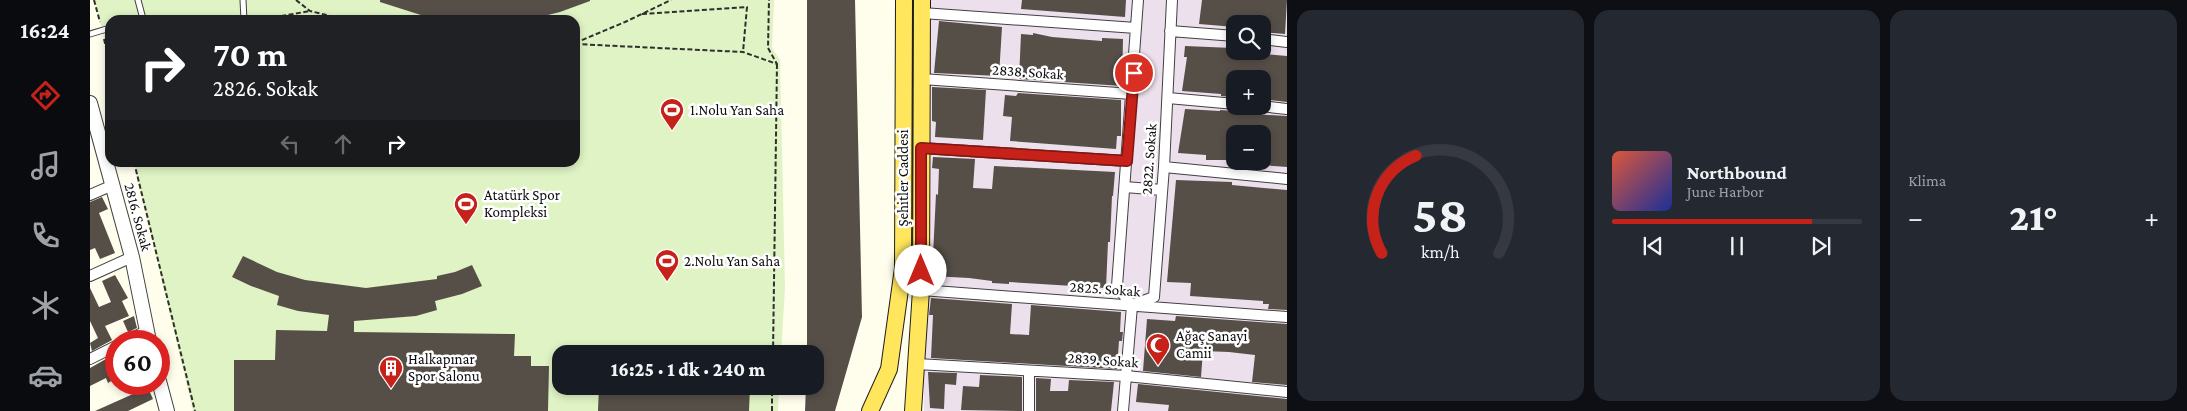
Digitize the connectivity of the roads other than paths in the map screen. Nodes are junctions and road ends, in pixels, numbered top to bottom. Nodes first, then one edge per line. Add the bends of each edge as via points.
1 (138, 0) edge
2 (243, 0) edge
3 (904, 0) edge
4 (1138, 0) edge
5 (1172, 0) edge
6 (922, 6) edge
7 (141, 15) edge
8 (244, 15) edge
9 (1136, 28) junction
10 (105, 30) edge
11 (1170, 31) junction
12 (90, 34) edge
13 (1226, 35) edge
14 (1271, 40) edge
15 (1287, 42) edge
16 (922, 79) junction
17 (1132, 94) junction
18 (1168, 98) junction
19 (1226, 103) edge
20 (1271, 107) edge
21 (1287, 109) edge
22 (91, 110) edge
23 (921, 148) junction
24 (105, 158) edge
25 (1127, 161) junction
26 (108, 167) edge
27 (1164, 167) junction
28 (1287, 179) edge
29 (113, 185) junction
30 (1125, 187) junction
31 (1162, 190) junction
32 (90, 195) edge
33 (132, 257) junction
34 (90, 276) edge
35 (921, 290) junction
36 (1132, 306) junction
37 (1287, 317) edge
38 (146, 330) edge
39 (105, 352) edge
40 (90, 359) edge
41 (917, 364) junction
42 (1029, 370) junction
43 (1126, 376) junction
44 (1287, 392) edge
45 (160, 395) edge
46 (162, 409) edge
47 (870, 411) edge
48 (913, 411) edge
49 (1029, 411) edge
50 (1123, 411) edge

1 - 7 lane
2 - 8 lane
3 - 47 main road, Şehitler Caddesi via 903,268 889,369
4 - 9 street, 2822. Sokak
5 - 11 street, 2822. Sokak
6 - 9 street
6 - 16 main road, Şehitler Caddesi
9 - 17 street, 2822. Sokak
10 - 12 lane
11 - 13 street
11 - 18 street, 2822. Sokak
14 - 15 street
16 - 17 street, 2838. Sokak
16 - 23 main road, Şehitler Caddesi
17 - 25 street, 2822. Sokak
18 - 19 street
18 - 27 street, 2822. Sokak
20 - 21 street
22 - 24 street, 2816. Sokak
23 - 25 street
23 - 35 main road, Şehitler Caddesi
25 - 30 street, 2822. Sokak
26 - 29 street, 2816. Sokak
27 - 28 street
27 - 31 street, 2822. Sokak
29 - 32 street
29 - 33 street, 2816. Sokak
30 - 31 street
30 - 36 street, 2822. Sokak via 1117,286
31 - 36 street, 2822. Sokak via 1154,296
33 - 34 street
33 - 38 street, 2816. Sokak
35 - 36 street, 2825. Sokak
35 - 41 main road, Şehitler Caddesi
36 - 37 street, 2825. Sokak
36 - 43 street
39 - 40 street
41 - 42 street, 2839. Sokak
41 - 48 main road, Şehitler Caddesi
42 - 43 street, 2839. Sokak
42 - 49 street
43 - 44 street, 2839. Sokak
43 - 50 street
45 - 46 street

